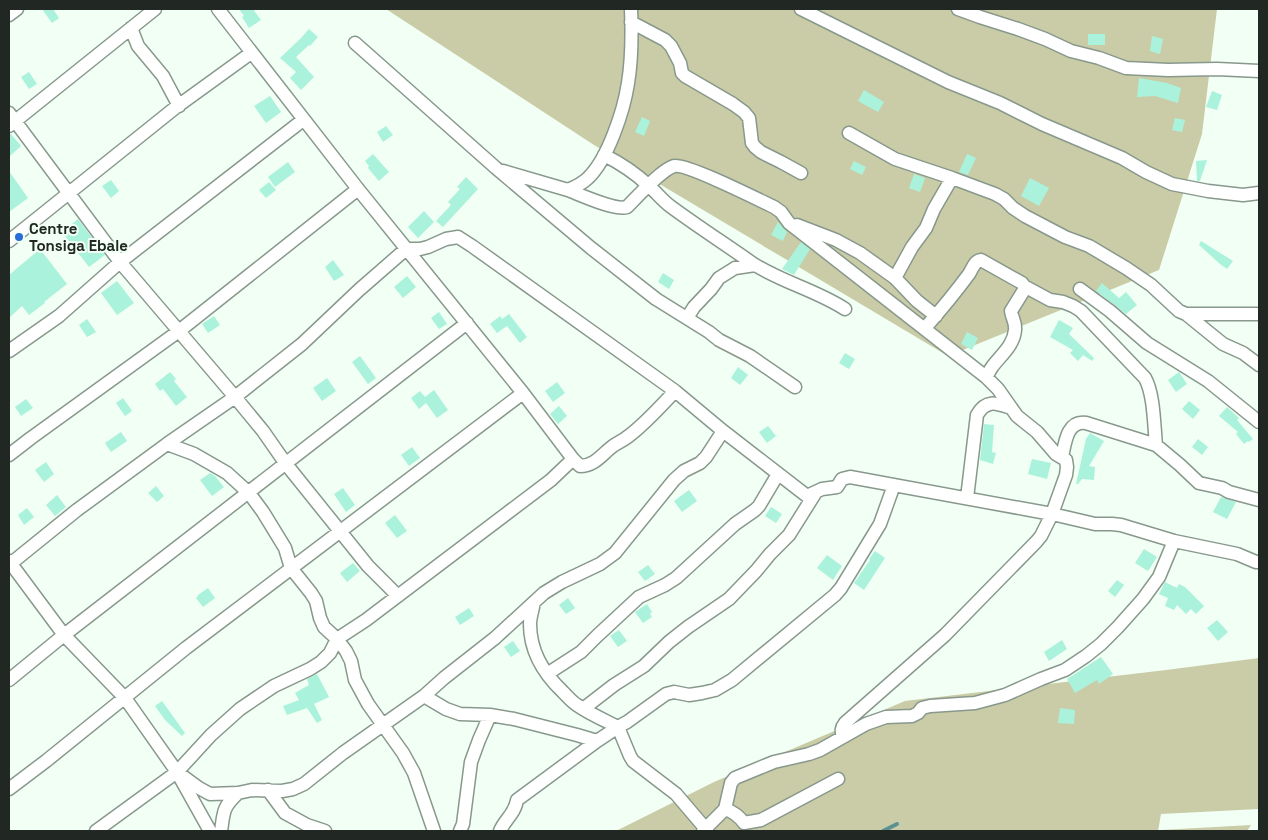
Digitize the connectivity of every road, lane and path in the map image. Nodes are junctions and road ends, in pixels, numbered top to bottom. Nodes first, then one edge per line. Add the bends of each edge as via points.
1 (16, 9) edge
2 (155, 9) edge
3 (218, 9) edge
4 (631, 9) edge
5 (801, 9) edge
6 (958, 9) edge
7 (9, 15) edge
8 (631, 22) junction
9 (130, 28) junction
10 (354, 43) dead end
11 (251, 52) junction
12 (1259, 71) edge
13 (179, 106) junction
14 (11, 120) edge
15 (303, 120) junction
16 (849, 133) dead end
17 (604, 155) junction
18 (496, 168) junction
19 (801, 173) dead end
20 (952, 178) junction
21 (649, 185) junction
22 (358, 189) junction
23 (568, 190) junction
24 (68, 192) junction
25 (1259, 193) edge
26 (789, 223) junction
27 (9, 240) edge
28 (406, 249) junction
29 (120, 262) junction
30 (755, 265) junction
31 (895, 278) junction
32 (1024, 286) junction
33 (1080, 289) dead end
34 (845, 309) dead end
35 (1186, 314) junction
36 (1259, 314) edge
37 (936, 316) junction
38 (687, 318) junction
39 (467, 324) junction
40 (925, 328) junction
41 (179, 331) junction
42 (9, 351) edge
43 (1259, 365) edge
44 (986, 377) junction
45 (795, 387) dead end
46 (675, 391) junction
47 (523, 393) junction
48 (235, 397) junction
49 (1011, 408) junction
50 (1259, 422) edge
51 (723, 431) junction
52 (167, 444) junction
53 (1156, 445) junction
54 (9, 455) edge
55 (1062, 457) junction
56 (573, 459) junction
57 (286, 464) junction
58 (778, 474) junction
59 (894, 485) junction
60 (816, 492) junction
61 (249, 493) junction
62 (967, 498) junction
63 (1259, 500) edge
64 (1052, 514) junction
65 (341, 531) junction
66 (1174, 541) junction
67 (1259, 562) edge
68 (10, 563) edge
69 (291, 568) junction
70 (398, 596) junction
71 (534, 602) junction
72 (64, 635) junction
73 (337, 639) junction
74 (547, 674) junction
75 (9, 680) edge
76 (424, 696) junction
77 (125, 698) junction
78 (583, 709) junction
79 (490, 715) junction
80 (383, 724) junction
81 (618, 727) junction
82 (843, 737) junction
83 (597, 741) junction
84 (177, 772) junction
85 (838, 779) dead end
86 (9, 789) edge
87 (268, 790) junction
88 (238, 793) junction
89 (725, 809) junction
90 (704, 830) edge
91 (96, 831) edge
92 (210, 831) edge
93 (221, 831) edge
94 (325, 831) edge
95 (434, 831) edge
96 (460, 831) edge
97 (500, 831) edge

1 - 7 street
2 - 9 street
3 - 11 street
4 - 8 street
5 - 25 street via 948,82 1122,158 1172,184 1243,195
6 - 12 street via 1126,68
8 - 17 street via 628,83
8 - 19 street via 671,46 682,74 746,114 755,147
9 - 13 street via 138,46 162,76
9 - 14 street
10 - 18 street
11 - 13 street
11 - 15 street
13 - 24 street
14 - 24 street
15 - 22 street
15 - 29 street
16 - 20 street via 895,159
17 - 21 street
17 - 23 street via 586,180
18 - 23 street
18 - 38 street via 590,248 656,299
20 - 31 street
20 - 35 street via 995,194 1039,224 1126,268
21 - 23 street via 623,208
21 - 26 street via 671,168 683,166 774,207
21 - 30 street via 668,205
22 - 28 street
22 - 41 street
24 - 27 street
24 - 29 street
26 - 31 street via 836,240
26 - 40 street
28 - 39 street
28 - 46 street via 428,247 446,239 464,240
28 - 48 street via 302,344
29 - 41 street
29 - 42 street via 59,316
30 - 34 street
30 - 38 street via 735,268 719,278
31 - 37 street
32 - 37 street via 978,260
32 - 44 street via 1011,311 1016,331 1012,342
32 - 53 street via 1081,311 1145,378 1150,392
33 - 50 street via 1147,343 1208,381
35 - 36 street
35 - 43 street via 1223,344 1244,353
37 - 40 street
38 - 45 street
39 - 47 street
39 - 57 street
40 - 44 street
41 - 48 street
41 - 54 street
44 - 49 street
46 - 51 street
46 - 56 street via 627,437 588,466 580,466
47 - 56 street
47 - 65 street
48 - 52 street
48 - 57 street
49 - 55 street
49 - 62 street via 988,404 977,415
51 - 58 street
51 - 71 street via 706,457 674,480 615,553 562,582
52 - 61 street via 194,454 228,473
52 - 68 street
53 - 55 street via 1080,422 1068,434
53 - 63 street via 1199,484
55 - 64 street via 1066,460 1066,474
56 - 70 street via 551,480
57 - 61 street
57 - 65 street
58 - 60 street via 807,496
58 - 74 street via 755,510 666,586 639,597 580,652
59 - 60 street via 845,477 837,487
59 - 62 street
59 - 81 street via 880,524 835,595 732,680 702,693 666,694
60 - 78 street via 788,536 729,599
61 - 69 street via 285,548
61 - 72 street
62 - 64 street
64 - 66 street via 1095,524 1120,525
64 - 82 street via 1036,542 955,625 845,723 841,732
65 - 69 street
65 - 70 street via 368,566
66 - 67 street
66 - 82 street via 1159,577 1143,598 1101,644 1065,670 1005,695 976,703 930,706 912,716 886,717
68 - 72 street
69 - 73 street via 316,601 324,627
69 - 77 street
70 - 73 street
71 - 74 street via 531,636 534,652
71 - 76 street
72 - 75 street
72 - 77 street
73 - 80 street via 351,661 361,692
73 - 84 street via 321,662 274,686 240,709
74 - 78 street
76 - 79 street via 460,714
76 - 80 street
77 - 84 street
77 - 86 street
78 - 81 street
79 - 83 street
79 - 96 street via 471,762
80 - 87 street via 304,784 282,791
80 - 95 street via 404,752
81 - 83 street
81 - 90 street via 633,761 676,794
82 - 89 street via 820,750 774,762 735,778
83 - 97 street via 517,800 516,808
84 - 88 street via 210,794
84 - 91 street
84 - 92 street
85 - 89 street via 750,823 744,824
87 - 88 street
87 - 94 street via 285,813
88 - 93 street via 225,807
89 - 90 street

